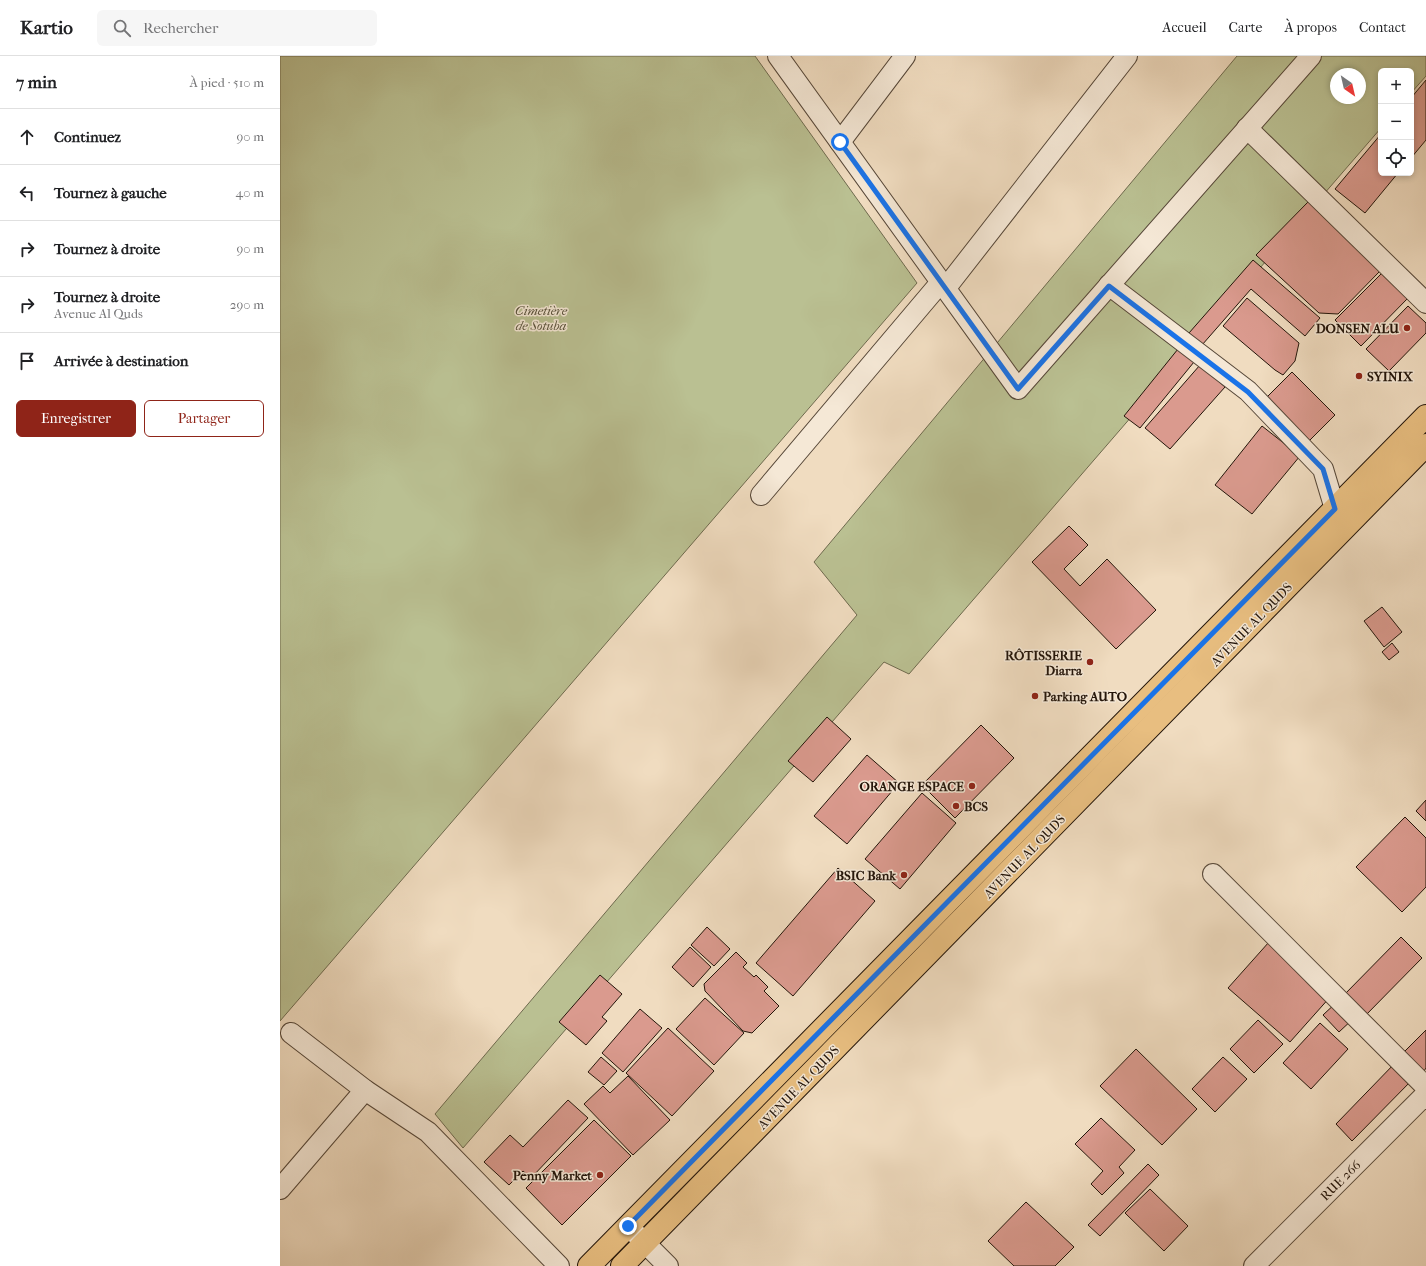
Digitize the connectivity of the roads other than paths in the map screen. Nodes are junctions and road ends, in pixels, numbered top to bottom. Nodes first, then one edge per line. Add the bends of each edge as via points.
1 (778, 56) edge
2 (905, 56) edge
3 (1127, 56) edge
4 (1311, 56) edge
5 (1247, 128) junction
6 (840, 142) junction
7 (943, 286) junction
8 (1109, 286) junction
9 (1426, 303) edge
10 (1426, 416) edge
11 (1426, 445) edge
12 (761, 495) dead end
13 (1335, 509) junction
14 (1213, 874) dead end
15 (291, 1034) dead end
16 (1426, 1087) edge
17 (364, 1090) junction
18 (1426, 1094) edge
19 (280, 1189) edge
20 (628, 1226) junction
21 (645, 1243) junction
22 (559, 1266) edge
23 (589, 1266) edge
24 (622, 1266) edge
25 (668, 1266) edge
26 (1254, 1266) edge

1 - 6 street
2 - 6 street
3 - 7 street
4 - 5 street
5 - 8 street
5 - 9 street
6 - 7 street
7 - 8 street via 1018,389
7 - 12 street
8 - 13 street via 1248,392 1323,469
10 - 13 main road, AVENUE AL QUDS
11 - 21 main road, AVENUE AL QUDS
13 - 20 main road, AVENUE AL QUDS
14 - 16 street
15 - 17 street
17 - 19 street
17 - 22 street via 428,1132
18 - 26 street, RUE 266
20 - 21 street
20 - 23 main road, AVENUE AL QUDS
21 - 24 main road, AVENUE AL QUDS
21 - 25 street

